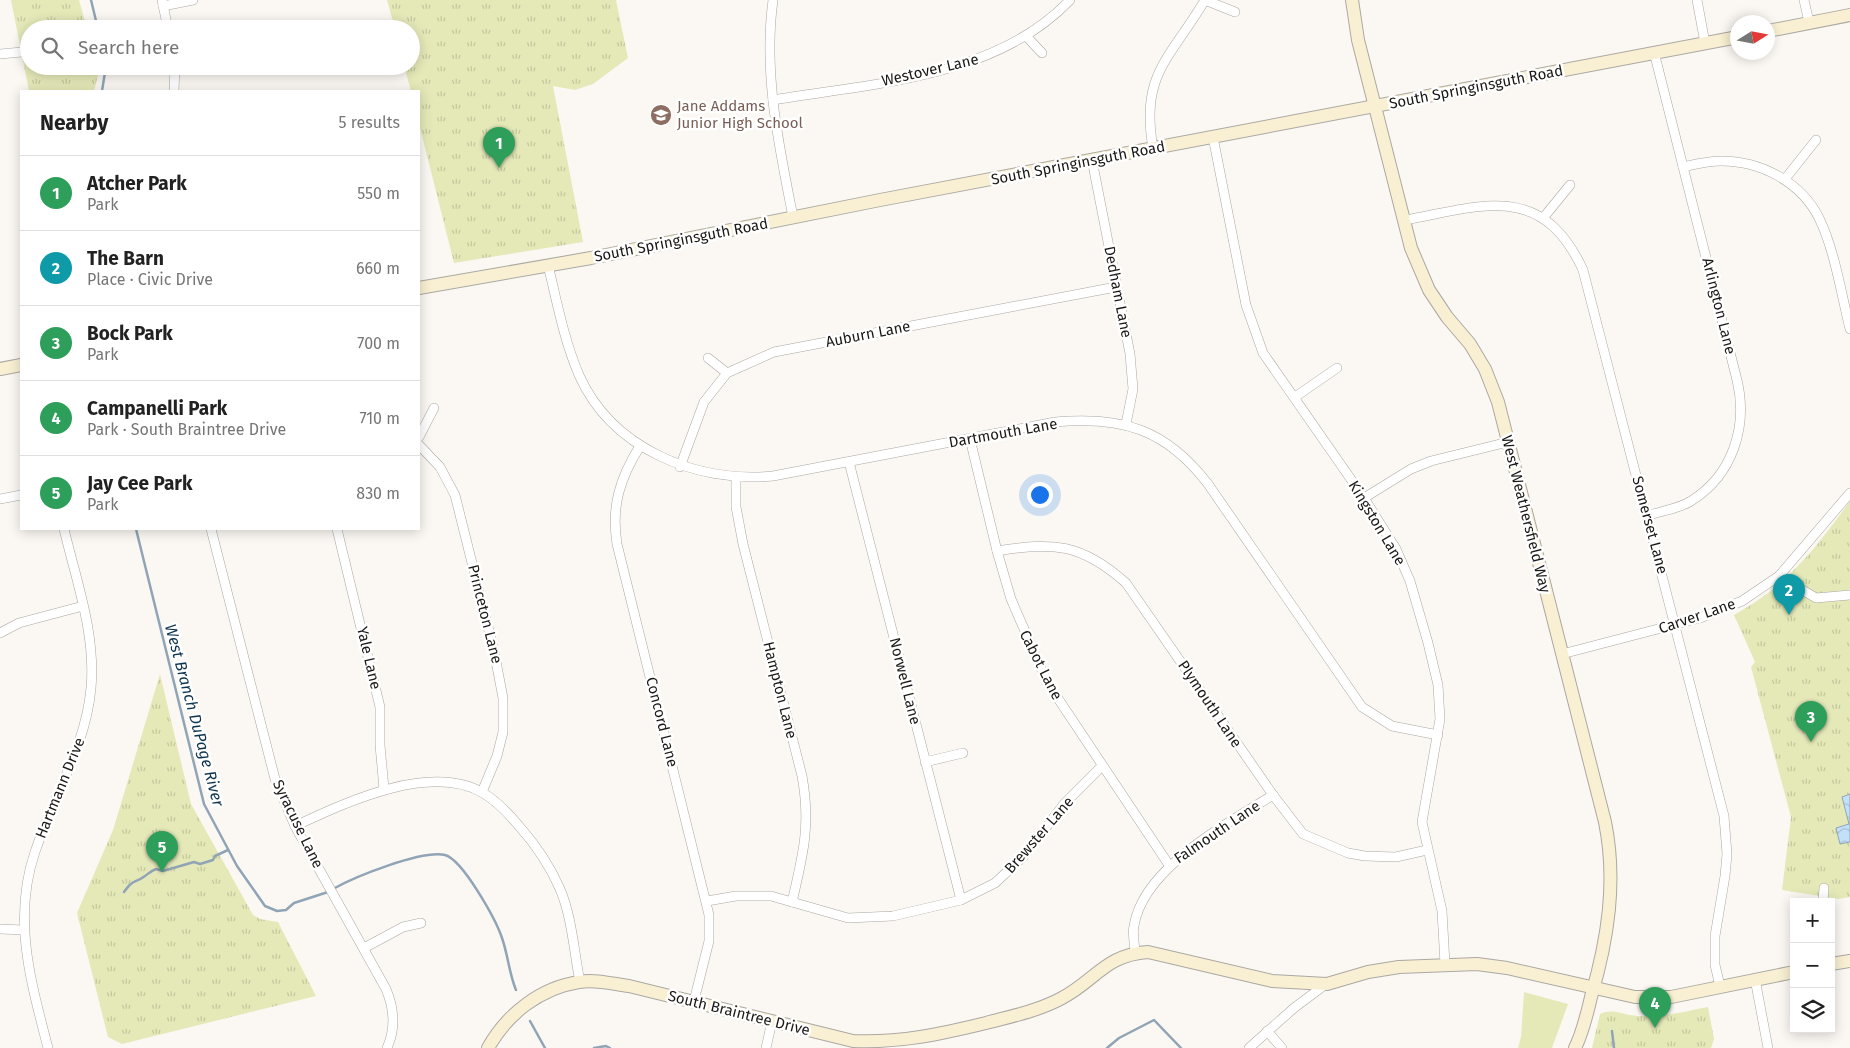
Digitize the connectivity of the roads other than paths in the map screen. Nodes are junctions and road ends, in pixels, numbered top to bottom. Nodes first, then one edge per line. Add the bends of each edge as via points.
1 (193, 0) edge
2 (773, 0) edge
3 (1070, 0) edge
4 (1205, 0) edge
5 (1352, 0) edge
6 (1697, 0) edge
7 (1804, 0) edge
8 (162, 3) edge
9 (1235, 12) dead end
10 (1850, 15) edge
11 (166, 20) edge
12 (1809, 22) junction
13 (1775, 29) edge
14 (1027, 37) junction
15 (1730, 39) edge
16 (1705, 44) junction
17 (20, 52) edge
18 (1654, 52) junction
19 (1042, 53) dead end
20 (0, 54) edge
21 (175, 75) edge
22 (174, 90) edge
23 (773, 100) junction
24 (1374, 106) junction
25 (1213, 137) junction
26 (1816, 140) dead end
27 (1153, 148) junction
28 (1092, 160) junction
29 (1683, 167) junction
30 (1785, 179) junction
31 (1570, 185) dead end
32 (793, 217) junction
33 (1544, 217) junction
34 (1405, 220) junction
35 (548, 266) junction
36 (1116, 287) junction
37 (420, 288) edge
38 (1850, 329) edge
39 (708, 358) dead end
40 (20, 365) edge
41 (1337, 368) dead end
42 (0, 369) edge
43 (727, 373) junction
44 (1295, 397) junction
45 (434, 408) dead end
46 (1126, 424) junction
47 (420, 435) edge
48 (970, 439) junction
49 (1508, 442) junction
50 (640, 446) junction
51 (420, 447) edge
52 (849, 462) junction
53 (680, 466) junction
54 (736, 478) junction
55 (1850, 493) edge
56 (20, 495) edge
57 (1364, 498) junction
58 (0, 499) edge
59 (1647, 516) junction
60 (64, 530) edge
61 (211, 530) edge
62 (337, 530) edge
63 (997, 551) junction
64 (1778, 576) junction
65 (1850, 595) edge
66 (83, 606) junction
67 (1676, 625) junction
68 (0, 633) edge
69 (1562, 654) junction
70 (1438, 735) junction
71 (963, 754) dead end
72 (925, 762) junction
73 (1102, 766) junction
74 (384, 789) junction
75 (482, 792) junction
76 (1273, 795) junction
77 (295, 826) junction
78 (1427, 850) junction
79 (1169, 865) junction
80 (1824, 888) dead end
81 (1823, 898) edge
82 (961, 900) junction
83 (707, 901) junction
84 (792, 902) junction
85 (421, 923) dead end
86 (0, 929) edge
87 (23, 930) junction
88 (364, 948) junction
89 (1135, 953) junction
90 (1850, 962) edge
91 (1445, 964) junction
92 (1835, 964) edge
93 (1790, 973) edge
94 (1755, 980) junction
95 (580, 982) junction
96 (1327, 984) junction
97 (1720, 986) junction
98 (1594, 987) junction
99 (694, 1001) junction
100 (772, 1021) junction
101 (1267, 1031) junction
102 (48, 1048) edge
103 (387, 1048) edge
104 (488, 1048) edge
105 (766, 1048) edge
106 (1249, 1048) edge
107 (1282, 1048) edge
108 (1575, 1048) edge
109 (1768, 1048) edge

1 - 8 street
2 - 23 street via 770,59
3 - 14 street, Westover Lane
4 - 9 street
4 - 27 street via 1161,66 1152,86 1148,119
5 - 24 street, West Weathersfield Way via 1355,29
6 - 16 street
7 - 12 street
8 - 11 street
10 - 12 street
12 - 13 street
14 - 19 street
14 - 23 street, Westover Lane via 983,58 952,68
15 - 16 street, South Springinsguth Road
16 - 18 street, South Springinsguth Road
17 - 20 street
18 - 24 street, South Springinsguth Road
18 - 29 street, Arlington Lane
21 - 22 street
23 - 32 street
24 - 25 street, South Springinsguth Road
24 - 34 street, West Weathersfield Way
25 - 27 street, South Springinsguth Road
25 - 44 street, Kingston Lane via 1246,305 1263,353
26 - 30 street
27 - 28 street, South Springinsguth Road
28 - 32 street, South Springinsguth Road
28 - 36 street, Dedham Lane
29 - 30 street via 1721,161 1741,163
29 - 59 street, Arlington Lane via 1737,380 1742,412 1734,450 1713,483 1690,502
30 - 38 street via 1798,190 1818,218 1828,243
31 - 33 street
32 - 35 street, South Springinsguth Road
33 - 34 street, Somerset Lane via 1520,208 1489,204
33 - 59 street, Somerset Lane via 1570,244 1586,276
34 - 49 street, West Weathersfield Way via 1411,248 1429,290 1473,349 1489,377
35 - 37 street, South Springinsguth Road
35 - 50 street, Dartmouth Lane via 566,341 580,376 606,415
36 - 43 street, Auburn Lane via 774,352
36 - 46 street, Dedham Lane via 1132,374 1133,389
39 - 43 street
40 - 42 street
41 - 44 street
43 - 53 street, Auburn Lane via 704,402
44 - 57 street, Kingston Lane
45 - 47 street
46 - 48 street, Dartmouth Lane via 1101,420 1055,422
46 - 70 street, Dartmouth Lane via 1165,443 1198,471 1362,707 1387,724
48 - 52 street, Dartmouth Lane
48 - 63 street, Cabot Lane
49 - 57 street via 1431,461 1411,469
49 - 69 street, West Weathersfield Way
50 - 53 street, Dartmouth Lane
50 - 83 street, Concord Lane via 623,475 617,493 616,536
51 - 75 street, Princeton Lane via 440,467 455,495 501,679 503,732
52 - 54 street, Dartmouth Lane via 772,476
52 - 72 street, Norwell Lane
53 - 54 street, Dartmouth Lane
54 - 84 street, Hampton Lane via 736,507 743,544 807,804 804,850
55 - 64 street, Carver Lane
56 - 58 street
57 - 70 street, Kingston Lane via 1396,548 1410,582 1438,685
59 - 67 street, Somerset Lane
60 - 66 street, Hartmann Drive
61 - 77 street, Syracuse Lane via 269,759
62 - 74 street, Yale Lane via 380,707
63 - 73 street, Cabot Lane via 1020,624 1047,682
63 - 76 street, Plymouth Lane via 1036,545 1064,548 1095,558 1115,573 1133,592
64 - 65 street via 1816,598
64 - 67 street, Carver Lane via 1742,601
66 - 68 street via 19,623
66 - 87 street, Hartmann Drive via 92,661 89,705 82,733 35,852 27,885
67 - 69 street, Carver Lane
67 - 97 street, Somerset Lane via 1724,816 1727,854 1714,936
69 - 98 street, West Weathersfield Way via 1602,808 1609,850 1608,919
70 - 78 street, Kingston Lane via 1422,822
71 - 72 street
72 - 82 street, Norwell Lane
73 - 79 street, Cabot Lane
73 - 82 street, Brewster Lane via 1064,804 1024,856 995,883
74 - 75 street via 455,783
74 - 77 street
75 - 95 street via 512,818 552,873 561,891
76 - 78 street, Plymouth Lane via 1303,834 1348,853 1396,857
76 - 79 street, Falmouth Lane
77 - 88 street, Syracuse Lane
78 - 91 street, Kingston Lane via 1442,911
79 - 89 street, Falmouth Lane via 1143,900 1133,926
80 - 81 street
82 - 84 street, Brewster Lane via 910,914 848,918
83 - 84 street, Brewster Lane via 755,894
83 - 99 street, Concord Lane via 709,941
85 - 88 street via 403,927
86 - 87 street
87 - 102 street, Hartmann Drive via 29,971
88 - 103 street, Syracuse Lane via 391,1003 392,1028
89 - 96 street, South Braintree Drive via 1160,953 1272,981
89 - 100 street, South Braintree Drive via 1114,960 1072,992 1040,1008 921,1038 883,1043 853,1041
90 - 92 street
91 - 96 street, South Braintree Drive via 1368,972
91 - 98 street, South Braintree Drive via 1507,968
93 - 94 street, South Braintree Drive
94 - 97 street, South Braintree Drive
94 - 109 street
95 - 99 street, South Braintree Drive via 604,982
95 - 104 street, South Braintree Drive via 530,1001 504,1023
96 - 101 street
97 - 98 street, South Braintree Drive via 1653,998
98 - 108 street, West Weathersfield Way
99 - 100 street, South Braintree Drive
100 - 105 street
101 - 106 street
101 - 107 street

